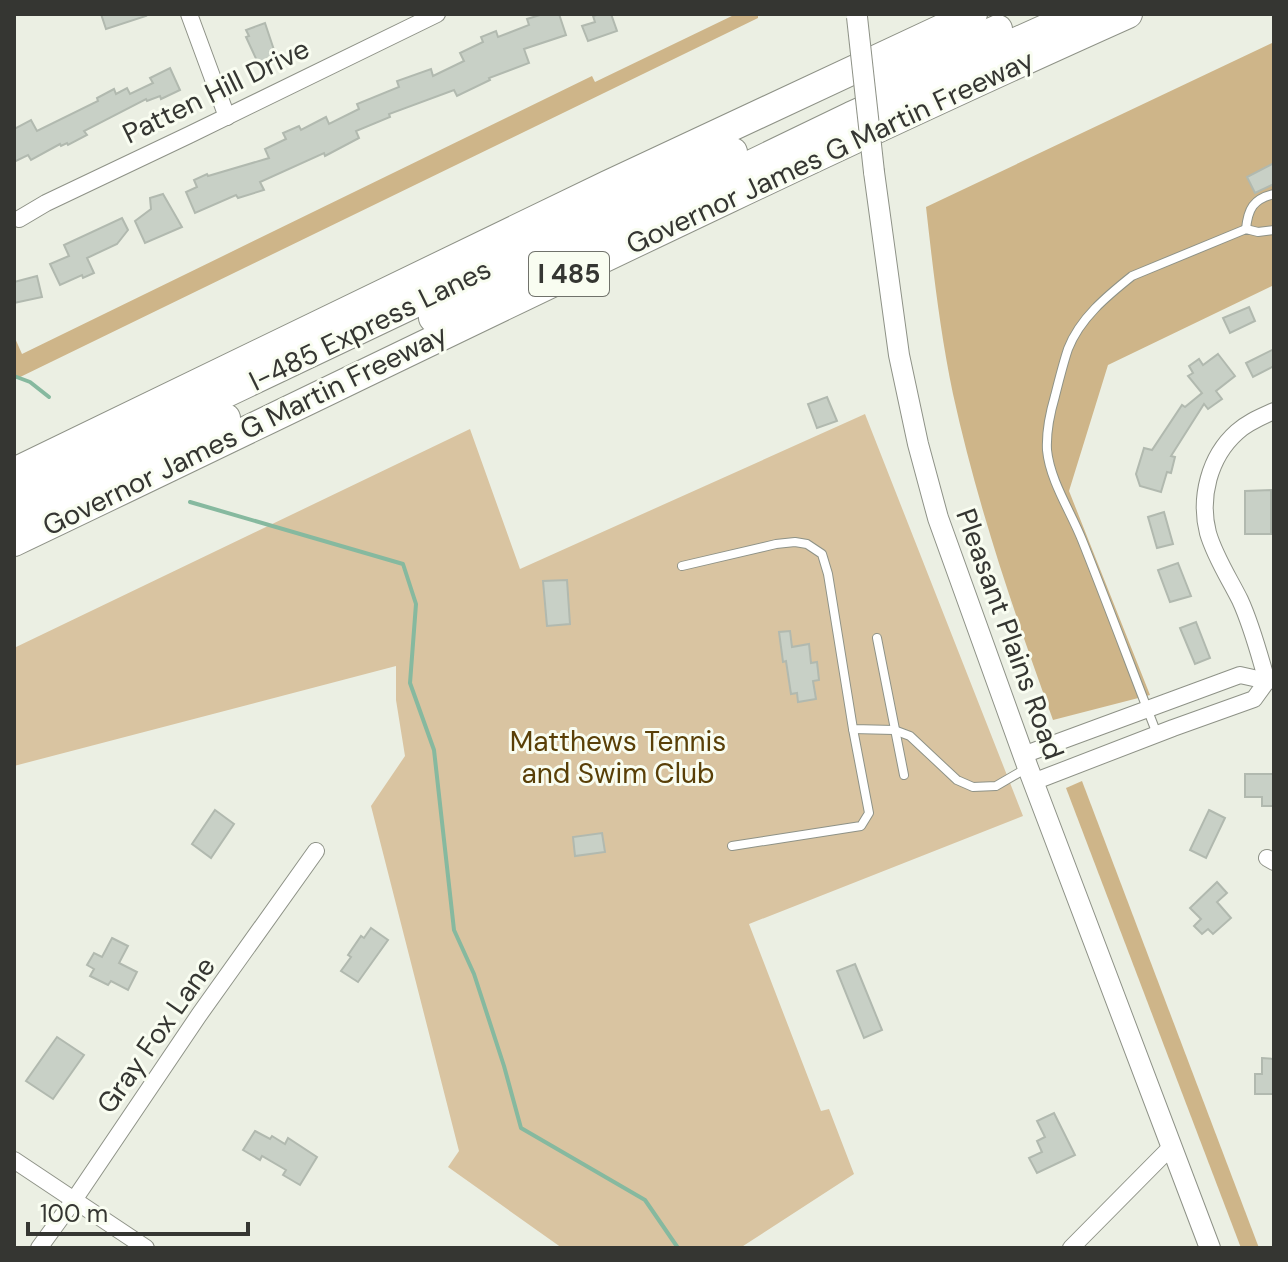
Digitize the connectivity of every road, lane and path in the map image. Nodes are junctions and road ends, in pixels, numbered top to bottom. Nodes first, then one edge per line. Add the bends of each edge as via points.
1 (189, 14) edge
2 (437, 14) edge
3 (973, 14) edge
4 (1031, 14) edge
5 (1078, 14) edge
6 (1128, 14) edge
7 (857, 16) edge
8 (953, 92) junction
9 (227, 117) junction
10 (762, 159) junction
11 (1274, 194) edge
12 (19, 219) dead end
13 (1246, 229) junction
14 (1274, 230) edge
15 (393, 288) junction
16 (259, 378) junction
17 (1274, 411) edge
18 (14, 472) edge
19 (14, 494) edge
20 (14, 519) edge
21 (14, 542) edge
22 (682, 566) dead end
23 (877, 638) dead end
24 (1271, 681) edge
25 (1148, 709) junction
26 (853, 729) junction
27 (894, 730) junction
28 (1157, 734) junction
29 (1028, 768) junction
30 (904, 775) dead end
31 (732, 846) dead end
32 (316, 851) dead end
33 (1171, 1147) junction
34 (14, 1160) edge
35 (74, 1200) junction
36 (39, 1248) edge
37 (146, 1248) edge
38 (1071, 1248) edge
39 (1210, 1248) edge

1 - 9 street
2 - 9 street, Patten Hill Drive
3 - 15 highway, I 485
4 - 16 highway, I-485 Express Lanes / I 485
5 - 10 highway, I-485 Express Lanes / I 485
6 - 8 highway, Governor James G Martin Freeway / I 485
7 - 29 street, Pleasant Plains Road, bridge via 899,355 918,444 938,518
8 - 10 highway
8 - 21 highway, Governor James G Martin Freeway / I 485
9 - 12 street, Patten Hill Drive
10 - 20 highway, I-485 Express Lanes / I 485
11 - 13 lane via 1251,208
13 - 14 lane
13 - 25 lane via 1132,276 1097,305 1069,346 1050,413 1047,452 1054,475
15 - 16 highway
15 - 18 highway, I 485
16 - 19 highway, I-485 Express Lanes / I 485
17 - 24 street via 1239,430 1221,452 1207,485 1204,514
22 - 26 lane via 795,542 822,554
23 - 27 lane
24 - 25 street via 1240,675
24 - 28 street via 1254,699
25 - 28 lane
25 - 29 street
26 - 27 lane
26 - 31 lane via 869,813 861,826
27 - 29 lane via 910,736 957,780 973,787 996,786
27 - 30 lane
28 - 29 street
29 - 33 street, Pleasant Plains Road
32 - 35 street, Gray Fox Lane
33 - 38 street
33 - 39 street, Pleasant Plains Road
34 - 35 street
35 - 36 street, Gray Fox Lane
35 - 37 street

